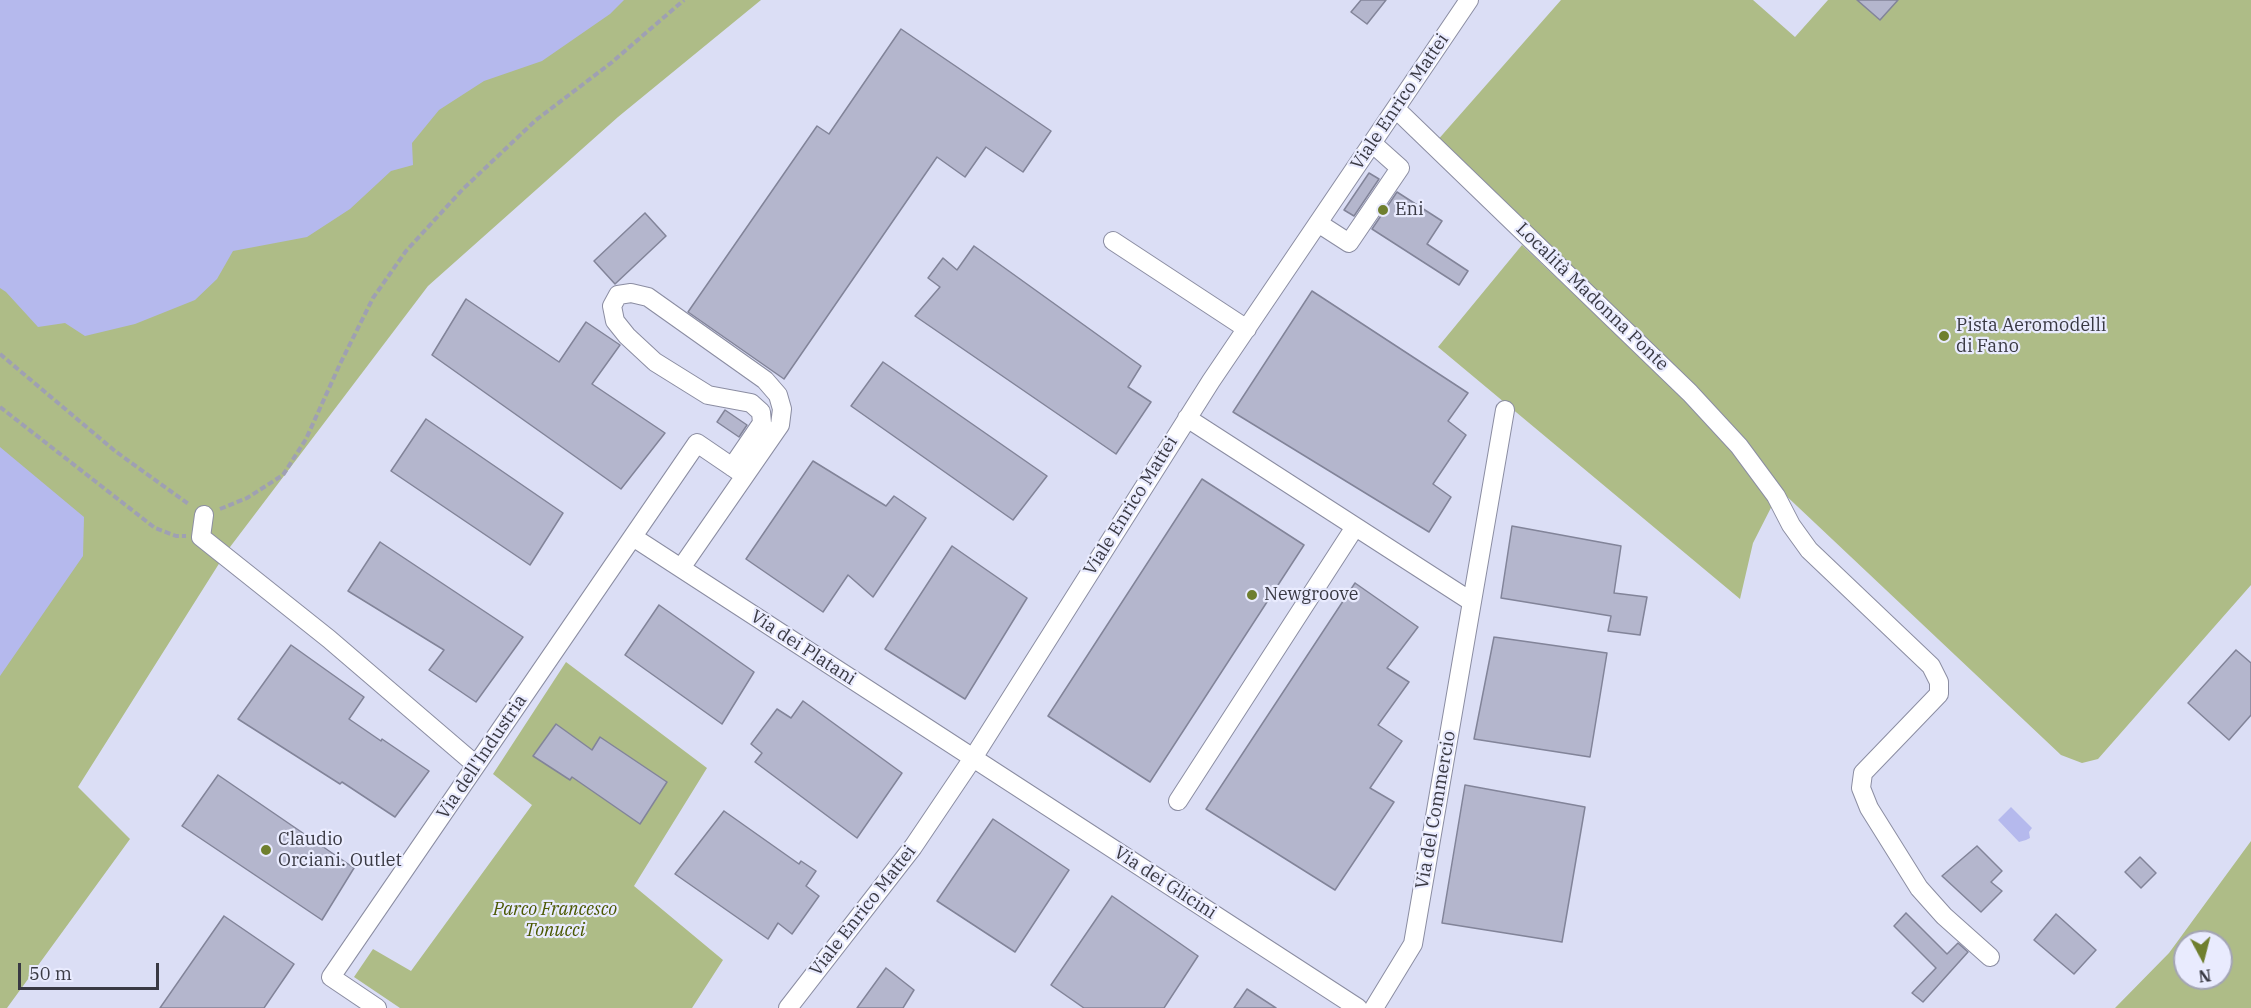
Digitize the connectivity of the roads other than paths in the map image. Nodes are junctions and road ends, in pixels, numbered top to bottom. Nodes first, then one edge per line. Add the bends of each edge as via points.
1 (1469, 0) edge
2 (1396, 109) junction
3 (1372, 143) junction
4 (1318, 223) junction
5 (1113, 241) dead end
6 (1246, 329) junction
7 (1505, 410) dead end
8 (1186, 418) junction
9 (738, 471) junction
10 (204, 515) road end
11 (1355, 527) junction
12 (633, 537) junction
13 (681, 568) junction
14 (1472, 602) junction
15 (973, 758) junction
16 (476, 765) junction
17 (1178, 801) dead end
18 (1990, 957) dead end
19 (377, 1008) edge
20 (788, 1008) edge
21 (1358, 1008) edge
22 (1374, 1008) edge

1 - 2 street, Viale Enrico Mattei
2 - 3 street, Viale Enrico Mattei
2 - 18 street, Località Madonna Ponte via 1690,393 1739,446 1809,550 1931,666 1939,682 1939,693 1863,773 1861,788 1869,808 1919,888
3 - 4 street, Viale Enrico Mattei
3 - 4 street via 1400,168 1349,243
4 - 6 street, Viale Enrico Mattei
5 - 6 street
6 - 8 street, Viale Enrico Mattei
7 - 14 street, Via del Commercio
8 - 11 street
8 - 15 street, Viale Enrico Mattei
9 - 9 street via 780,425 782,409 778,395 765,380 648,297 631,293 618,296 612,306 615,321 655,362 708,395 751,403 761,411 762,423
9 - 12 street, Via dell'Industria via 697,443
9 - 13 street
10 - 16 street via 201,537 329,639
11 - 14 street
11 - 17 street
12 - 13 street, Via dei Platani
12 - 16 street, Via dell'Industria
13 - 15 street, Via dei Platani
14 - 22 street, Via del Commercio via 1413,944
15 - 20 street, Viale Enrico Mattei via 913,847
15 - 21 street, Via dei Glicini
16 - 19 street, Via dell'Industria via 331,977

